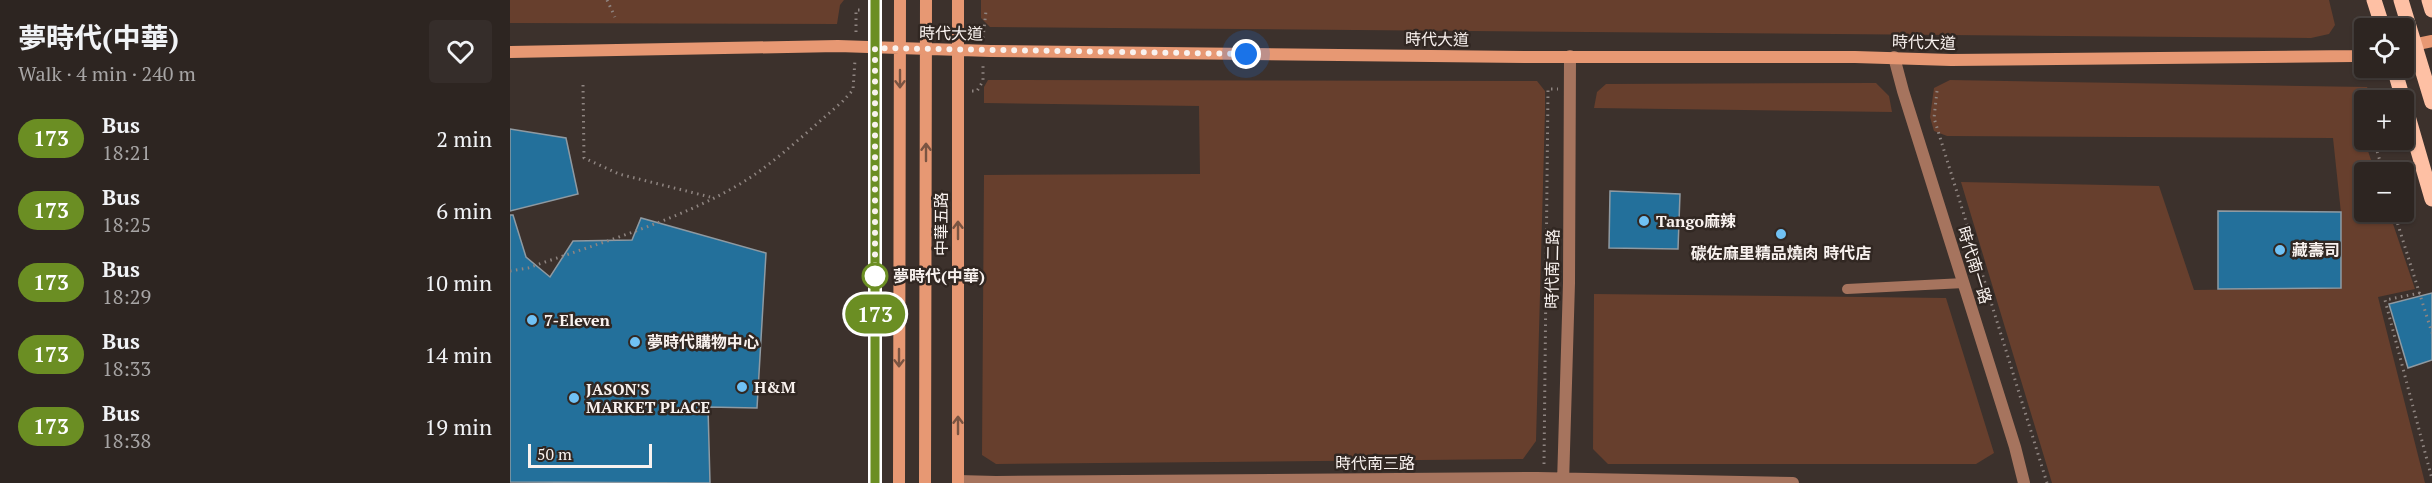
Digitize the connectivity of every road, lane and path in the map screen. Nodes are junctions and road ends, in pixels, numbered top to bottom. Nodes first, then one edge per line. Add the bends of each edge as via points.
1 (607, 0) edge
2 (875, 0) edge
3 (900, 0) edge
4 (926, 0) edge
5 (958, 0) edge
6 (2374, 0) edge
7 (2401, 0) edge
8 (2429, 0) edge
9 (2432, 10) edge
10 (615, 17) dead end
11 (2380, 18) edge
12 (2404, 18) edge
13 (2432, 40) edge
14 (2414, 44) edge
15 (875, 48) junction
16 (900, 49) junction
17 (926, 50) junction
18 (957, 50) junction
19 (510, 52) edge
20 (1570, 56) junction
21 (2354, 56) edge
22 (1894, 57) junction
23 (2414, 57) edge
24 (2397, 78) edge
25 (583, 85) dead end
26 (1548, 89) dead end
27 (853, 90) dead end
28 (1937, 91) dead end
29 (2432, 102) edge
30 (712, 198) junction
31 (2432, 199) edge
32 (2397, 222) edge
33 (510, 271) edge
34 (1964, 283) junction
35 (1848, 289) dead end
36 (2420, 293) junction
37 (2432, 333) edge
38 (1544, 464) dead end
39 (2432, 478) edge
40 (1563, 481) edge
41 (958, 482) edge
42 (875, 483) edge
43 (899, 483) edge
44 (924, 483) edge
45 (1793, 483) edge
46 (2024, 483) edge
47 (2047, 483) edge

1 - 10 path
2 - 15 street
3 - 16 street
4 - 17 street, 中華五路
5 - 18 street, 中華五路
6 - 11 main road
7 - 12 main road
8 - 9 main road
13 - 14 street
15 - 16 street, 時代大道
15 - 19 street, 時代大道
15 - 42 street
16 - 17 street, 時代大道
16 -> 43 street
17 - 18 street, 時代大道
44 -> 17 street, 中華五路
18 - 20 street, 時代大道
41 -> 18 street, 中華五路
20 - 22 street, 時代大道
20 - 40 street, 時代南二路
21 - 22 street, 時代大道 via 1975,60
22 - 34 street, 時代南一路
23 - 29 main road
24 - 31 main road
25 - 30 path via 584,158 620,174
26 - 38 path
27 - 30 path via 756,173
28 - 47 path via 1934,118
30 - 33 path via 657,222
32 - 36 path
34 - 35 lane
34 - 46 street, 時代南一路
36 - 37 path
36 - 39 path via 2385,300
40 - 41 street, 時代南三路
40 - 45 street, 時代南三路

